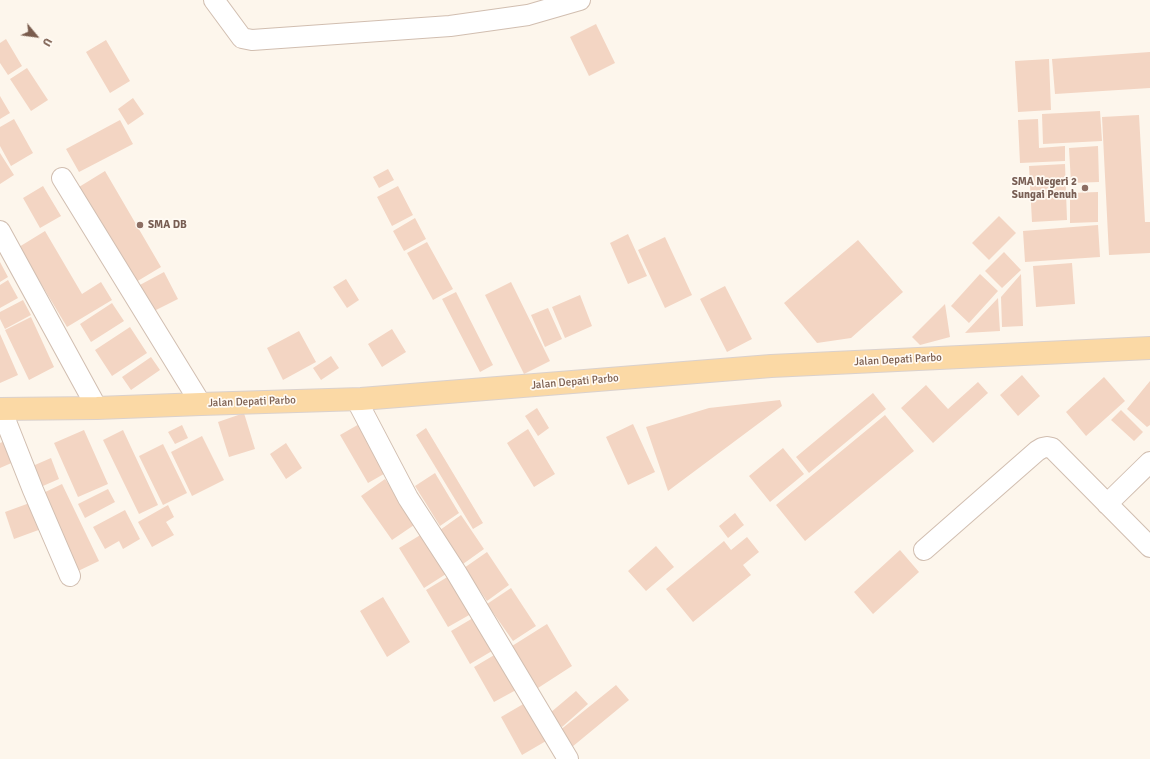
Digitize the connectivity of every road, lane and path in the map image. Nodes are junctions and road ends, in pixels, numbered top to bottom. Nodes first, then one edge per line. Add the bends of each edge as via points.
1 (214, 0) edge
2 (580, 0) edge
3 (62, 178) dead end
4 (0, 231) edge
5 (1150, 348) edge
6 (356, 399) junction
7 (202, 404) junction
8 (97, 408) junction
9 (1, 409) edge
10 (1150, 462) edge
11 (1107, 504) junction
12 (1150, 547) edge
13 (924, 550) dead end
14 (70, 576) dead end
15 (568, 759) edge

1 - 2 street via 242,38 252,40 450,26 528,15
3 - 7 street
4 - 8 street
5 - 6 main road, Jalan Depati Parbo via 771,366
6 - 7 main road, Jalan Depati Parbo
6 - 15 street via 408,498 456,572
7 - 8 main road, Jalan Depati Parbo
8 - 9 main road, Jalan Depati Parbo
9 - 14 street
10 - 11 street
11 - 12 street
11 - 13 street via 1052,448 1042,448

